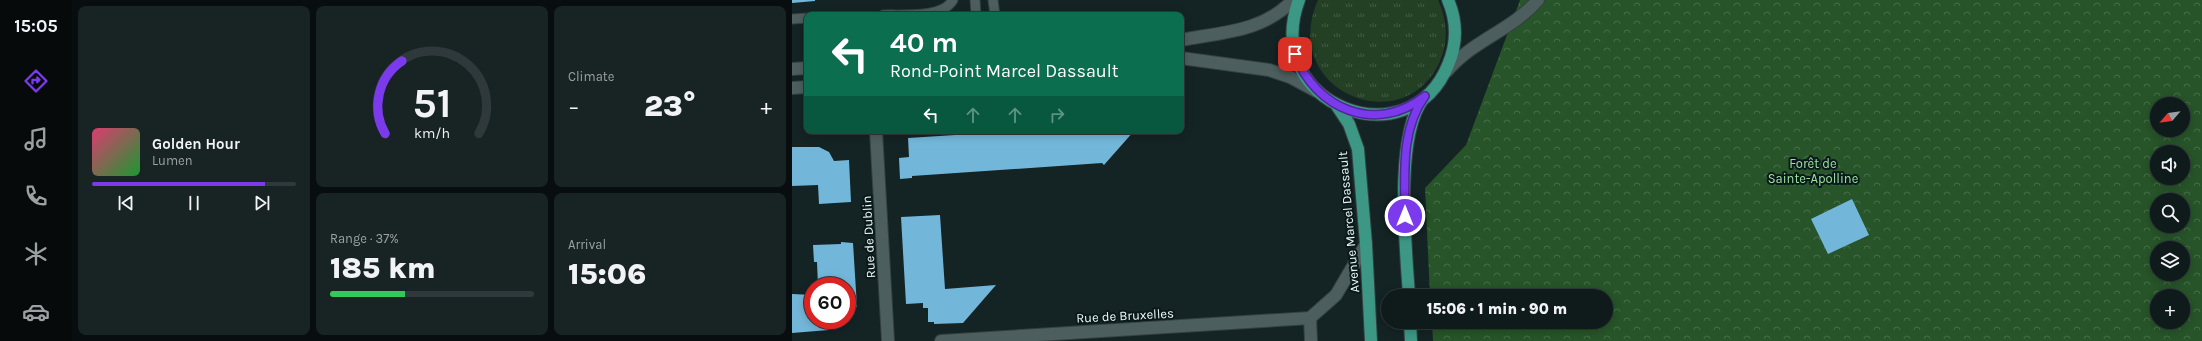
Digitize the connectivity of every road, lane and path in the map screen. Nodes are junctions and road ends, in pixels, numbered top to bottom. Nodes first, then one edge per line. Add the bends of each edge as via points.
1 (953, 0) edge
2 (975, 0) edge
3 (993, 0) edge
4 (1293, 0) edge
5 (1299, 0) edge
6 (1448, 0) edge
7 (1538, 0) edge
8 (939, 12) edge
9 (976, 12) edge
10 (995, 12) edge
11 (804, 18) edge
12 (792, 19) edge
13 (1184, 39) edge
14 (1184, 58) edge
15 (804, 68) edge
16 (792, 69) edge
17 (1443, 75) junction
18 (804, 87) edge
19 (792, 88) edge
20 (1316, 91) junction
21 (1425, 96) junction
22 (1336, 105) junction
23 (876, 134) edge
24 (1366, 244) junction
25 (1409, 289) edge
26 (1310, 318) junction
27 (1410, 329) edge
28 (1067, 336) edge
29 (888, 341) edge
30 (941, 341) edge
31 (1311, 341) edge
32 (1371, 341) edge
33 (1411, 341) edge

1 - 8 lane
2 - 9 lane
3 - 10 lane
4 - 13 street via 1282,11 1259,24
5 - 20 main road via 1292,26 1295,54 1300,68
6 - 17 main road via 1454,18 1455,35 1453,52
7 - 17 street via 1510,26 1472,46
11 - 12 lane
14 - 20 street via 1268,70 1290,77
15 - 16 street
17 - 21 main road
18 - 19 street
20 - 22 main road
21 - 22 main road via 1406,108 1382,114 1359,113
21 - 25 main road via 1414,115 1406,148 1405,216
22 - 24 main road, Avenue Marcel Dassault via 1349,124 1358,149
23 - 29 street, Rue de Dublin
24 - 26 street via 1336,295
24 - 32 main road, Avenue Marcel Dassault
26 - 28 street, Rue de Bruxelles
26 - 31 street
27 - 33 main road
28 - 30 street, Rue de Bruxelles

